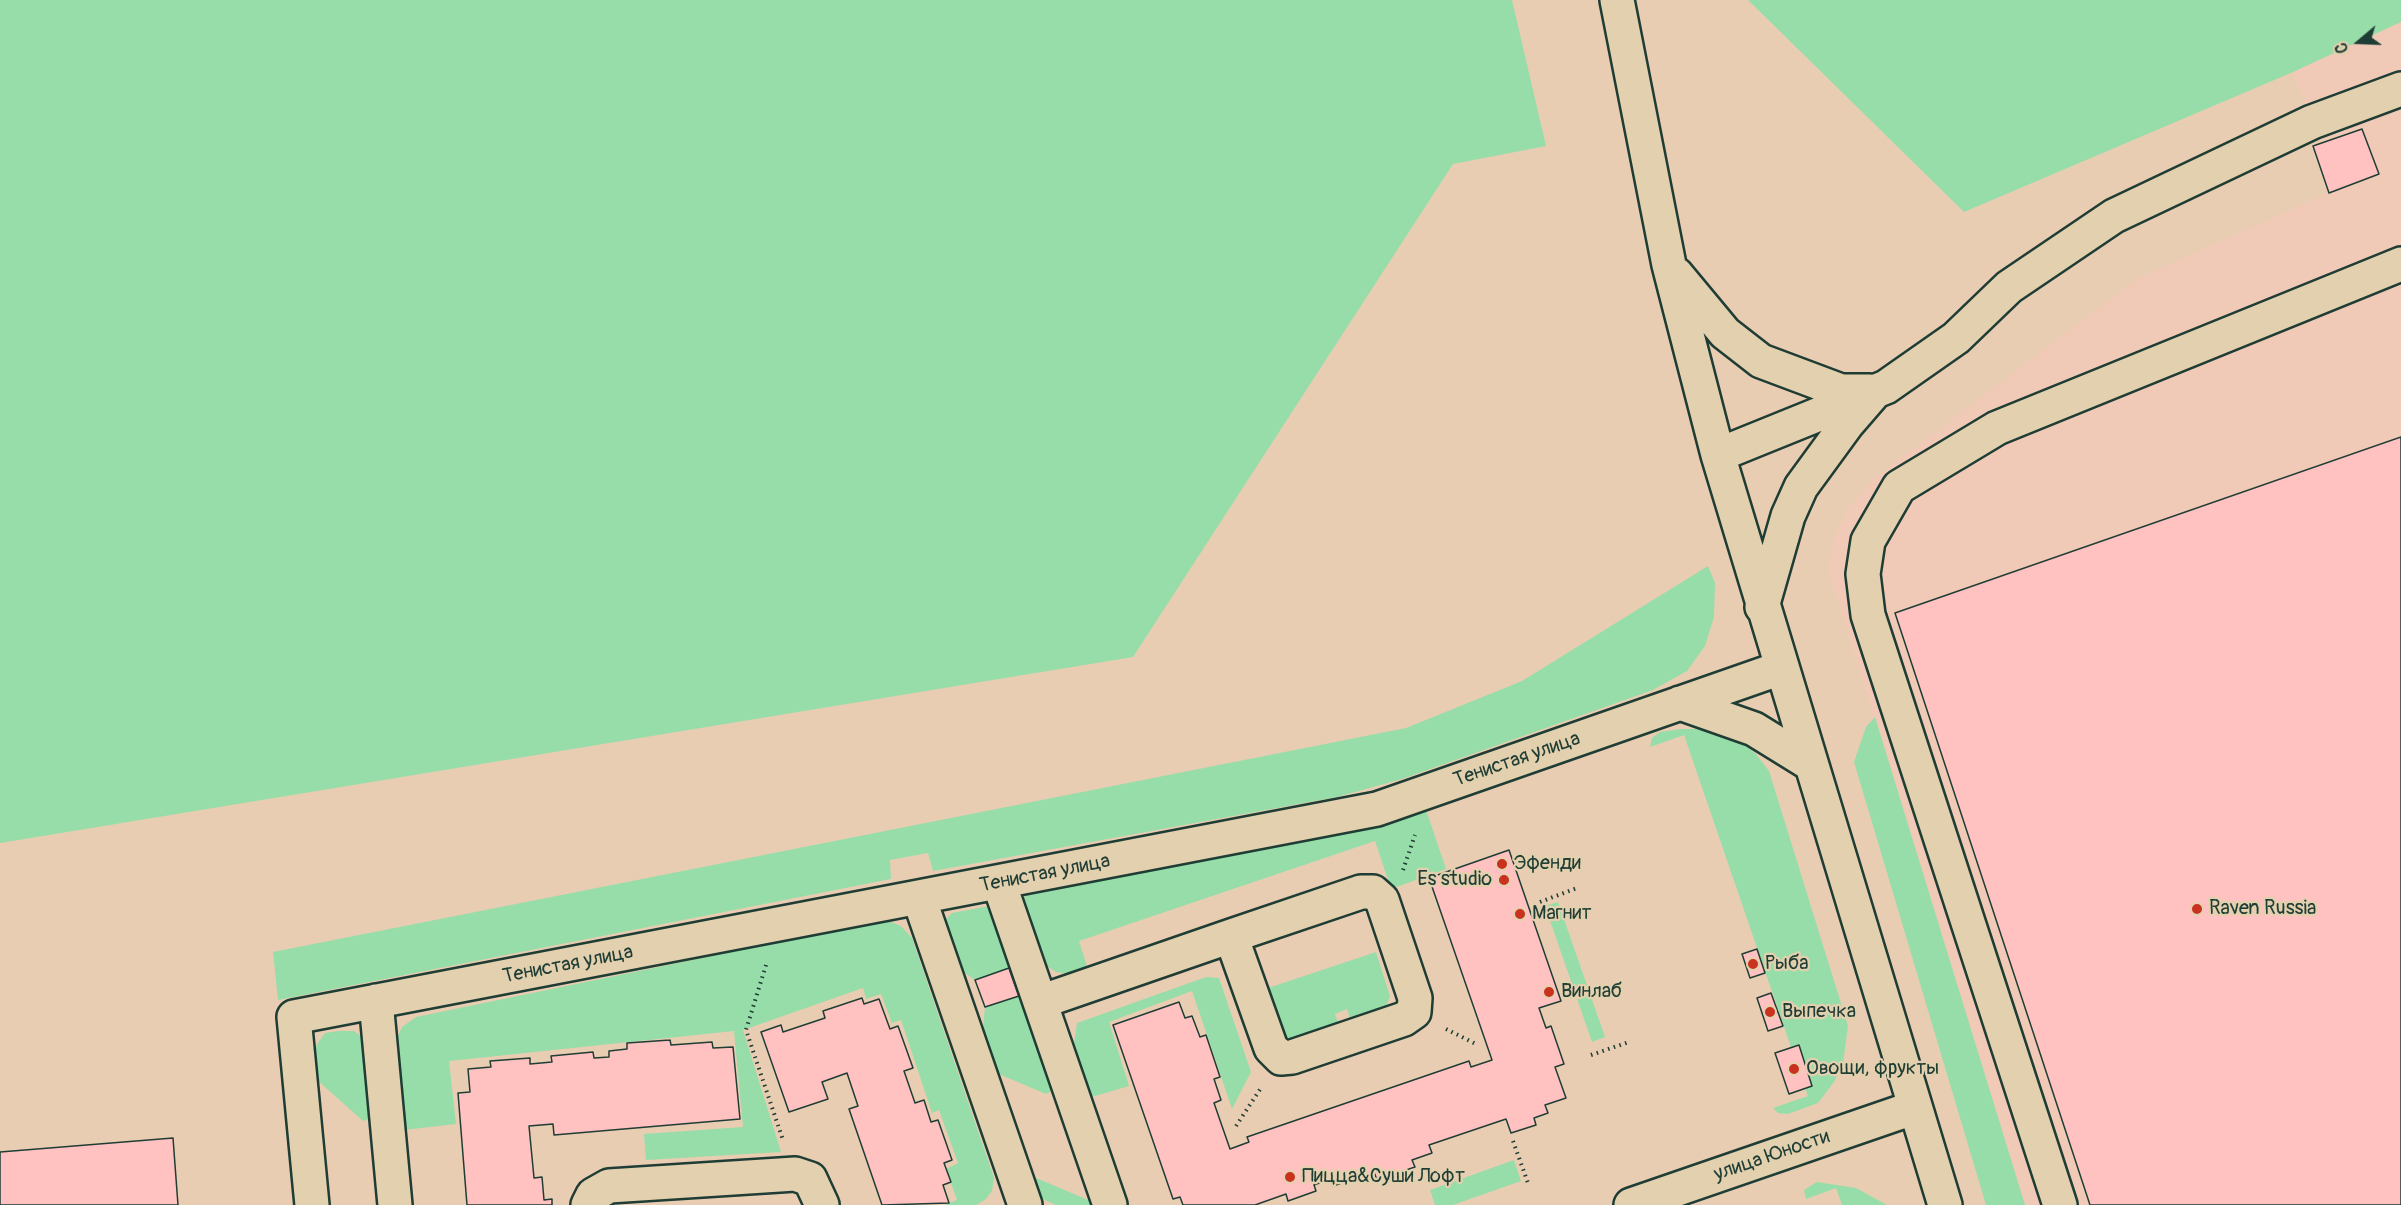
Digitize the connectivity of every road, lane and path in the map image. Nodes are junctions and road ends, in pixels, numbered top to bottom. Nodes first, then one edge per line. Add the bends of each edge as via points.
1 (1617, 0) edge
2 (2401, 89) edge
3 (2401, 264) edge
4 (1669, 265) junction
5 (1875, 391) junction
6 (1718, 455) junction
7 (1762, 607) junction
8 (1781, 668) junction
9 (1680, 703) junction
10 (1809, 763) junction
11 (1431, 790) junction
12 (999, 883) junction
13 (1577, 888) dead end
14 (919, 898) junction
15 (1382, 902) junction
16 (1540, 902) dead end
17 (783, 924) junction
18 (1232, 936) junction
19 (376, 1001) junction
20 (1040, 1002) junction
21 (1629, 1042) dead end
22 (1591, 1055) dead end
23 (1281, 1058) junction
24 (1913, 1108) junction
25 (1236, 1126) dead end
26 (1513, 1141) dead end
27 (795, 1174) junction
28 (1528, 1183) dead end
29 (312, 1205) edge
30 (395, 1205) edge
31 (588, 1205) edge
32 (822, 1205) edge
33 (1025, 1205) edge
34 (1110, 1205) edge
35 (1631, 1205) edge
36 (1945, 1205) edge
37 (2060, 1205) edge

1 - 4 street
2 - 5 street via 2312,122 2114,216 2009,287 1956,338
3 - 37 street via 1997,428 1899,487 1868,541 1863,574 1868,615
4 - 5 street via 1725,333 1761,361 1841,391
4 - 6 street
5 - 6 street
5 - 7 street via 1801,487 1788,516
6 - 7 street
7 - 8 street
8 - 9 street, Тенистая улица
8 - 10 street
9 - 10 street via 1754,729
9 - 11 street, Тенистая улица
10 - 24 street
11 - 12 street, Тенистая улица via 1377,809
11 - 15 path via 1395,892
12 - 14 street, Тенистая улица
12 - 20 street
13 - 16 path
14 - 17 street, Тенистая улица
14 - 33 street
15 - 18 street via 1372,892 1361,892
15 - 23 street via 1415,998 1414,1012 1404,1019
17 - 19 street, Тенистая улица
17 - 27 path via 746,1030
18 - 20 street
18 - 23 street via 1271,1048
19 - 29 street, Тенистая улица via 294,1017
19 - 30 street
20 - 34 street
21 - 22 path
23 - 25 path
24 - 35 street, улица Юности
24 - 36 street
26 - 28 path
27 - 31 street via 609,1186 593,1195
27 - 32 street via 810,1179

